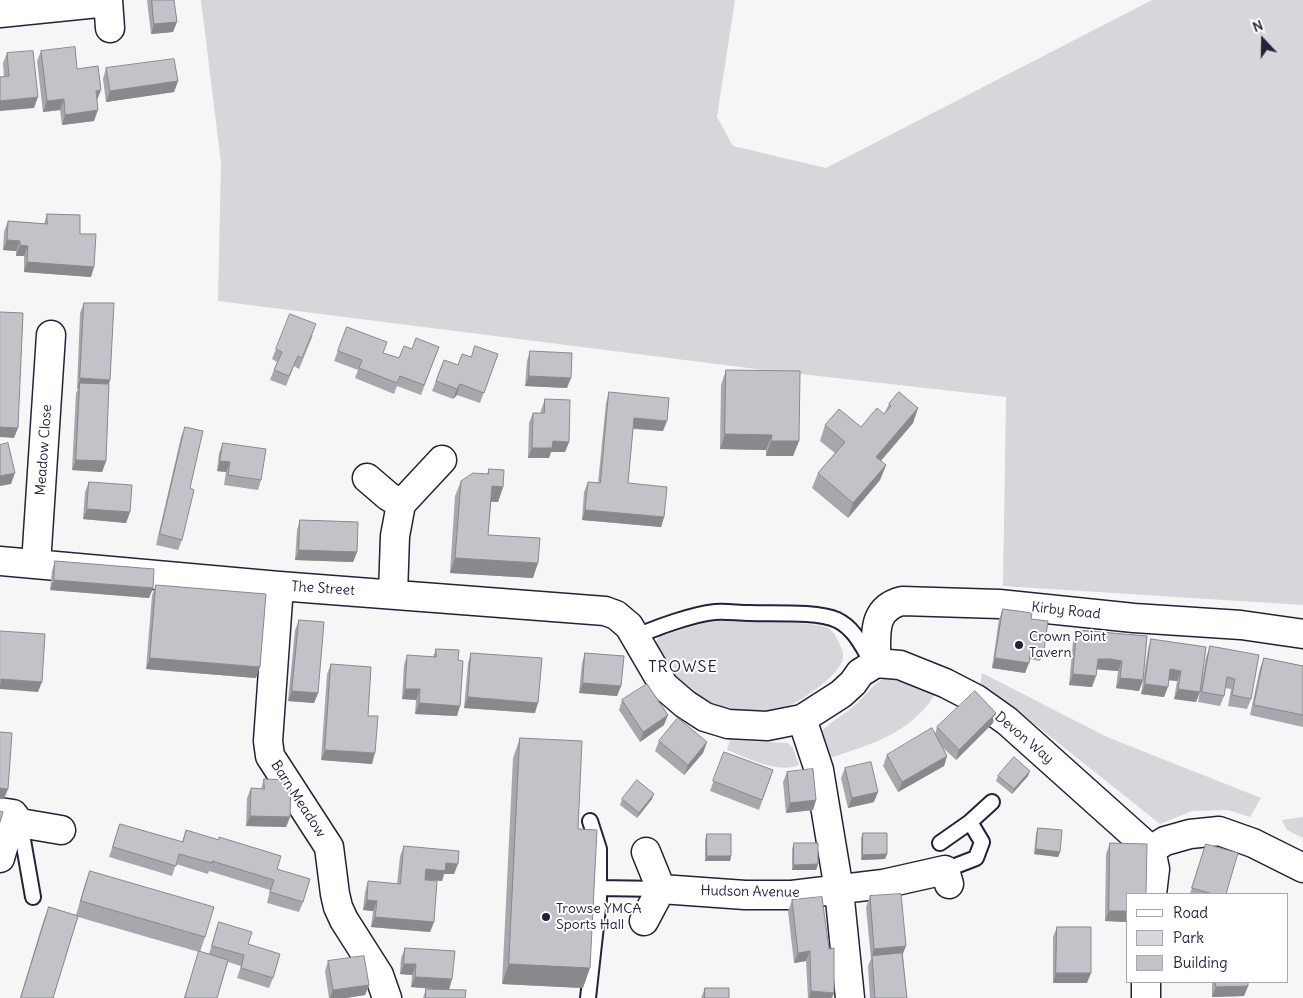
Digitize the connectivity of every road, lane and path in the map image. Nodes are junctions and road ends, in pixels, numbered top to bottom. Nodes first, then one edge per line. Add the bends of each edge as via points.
1 (109, 10) edge
2 (0, 13) edge
3 (51, 335) dead end
4 (442, 460) dead end
5 (367, 478) dead end
6 (401, 504) junction
7 (0, 561) edge
8 (36, 564) junction
9 (279, 586) junction
10 (393, 594) junction
11 (1303, 634) edge
12 (634, 638) junction
13 (875, 663) junction
14 (802, 719) junction
15 (992, 802) dead end
16 (11, 817) edge
17 (590, 821) dead end
18 (970, 822) junction
19 (60, 830) dead end
20 (940, 843) dead end
21 (1151, 850) junction
22 (646, 852) dead end
23 (0, 858) edge
24 (1303, 868) edge
25 (947, 877) joint
26 (599, 888) junction
27 (661, 888) junction
28 (839, 890) junction
29 (1152, 893) edge
30 (33, 897) dead end
31 (644, 922) dead end
32 (1146, 983) edge
33 (387, 998) edge
34 (588, 998) edge
35 (850, 998) edge
36 (1146, 998) edge

1 - 2 street
3 - 8 street, Meadow Close
4 - 6 street
5 - 6 street
6 - 10 street via 395,536
7 - 8 street, The Street
8 - 9 street, The Street
9 - 10 street, The Street
9 - 33 street, Barn Meadow via 268,741 270,756 330,847 338,907 379,975
10 - 12 street, The Street via 605,611 624,620
11 - 13 street, Kirby Road via 1241,625 998,604 902,602 889,606 880,616
12 - 13 lane via 714,612 812,615 845,625
12 - 14 street, The Street via 664,686 704,717 750,727
13 - 14 street via 860,673 841,694
13 - 21 street, Devon Way via 900,665 976,699 1007,721
14 - 28 street via 819,770
15 - 18 lane
16 - 19 street
16 - 23 street
16 - 30 lane
17 - 26 lane via 599,849
18 - 20 lane
18 - 25 lane via 982,842 976,858
21 - 24 street via 1165,841 1190,834 1219,831 1253,843
21 - 29 street via 1155,869
22 - 27 street
25 - 28 street, Hudson Avenue
26 - 27 lane
26 - 34 lane
27 - 28 street, Hudson Avenue via 755,895
27 - 31 street
28 - 35 street
32 - 36 street

